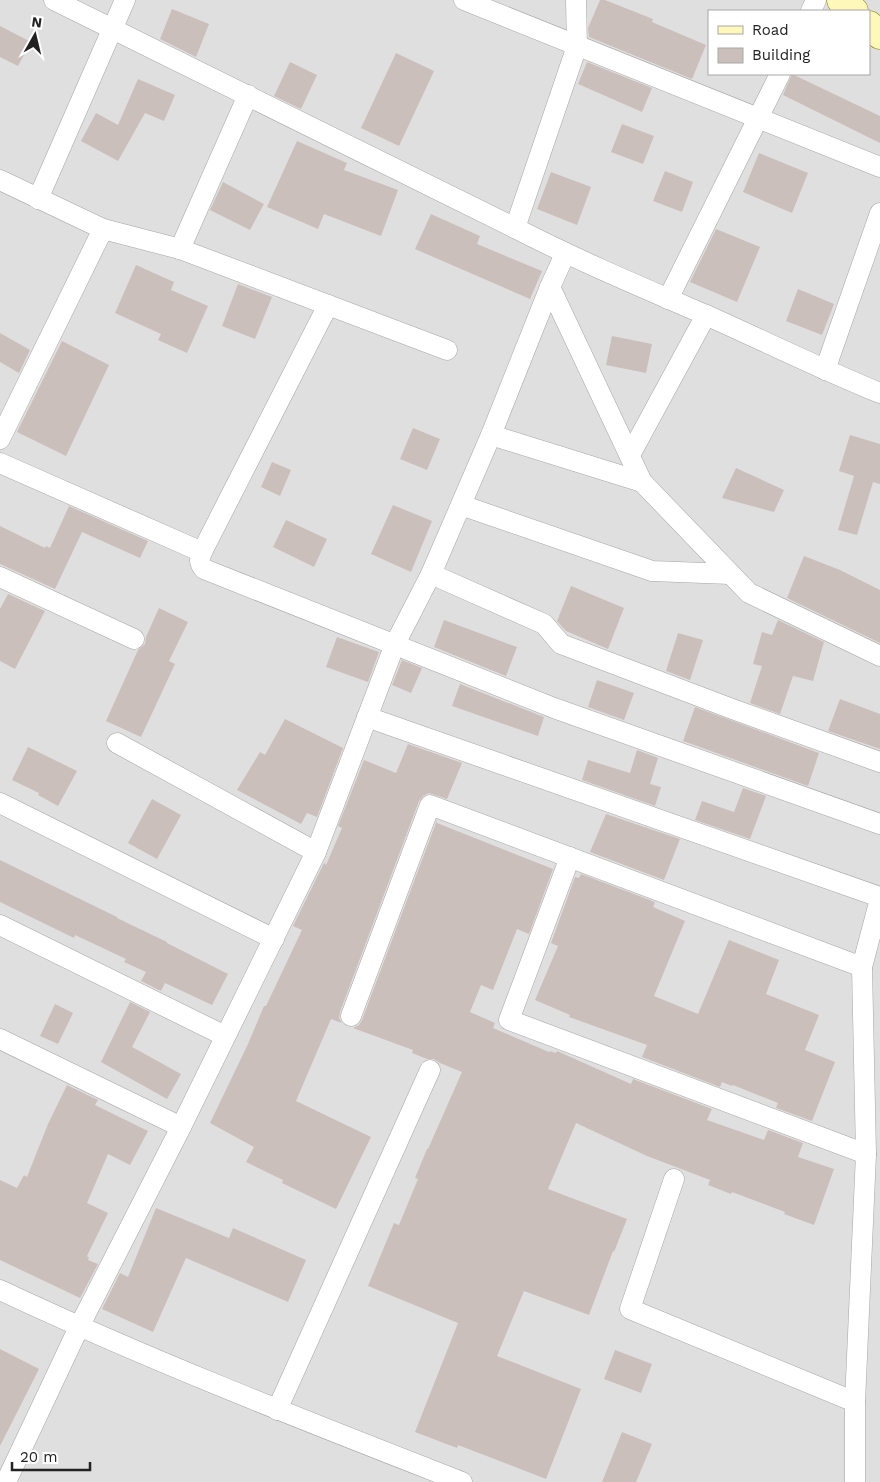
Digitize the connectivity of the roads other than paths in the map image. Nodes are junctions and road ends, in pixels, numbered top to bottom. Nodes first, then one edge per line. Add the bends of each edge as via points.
1 (54, 0) edge
2 (125, 0) edge
3 (464, 0) edge
4 (576, 0) edge
5 (841, 0) edge
6 (853, 10) edge
7 (870, 26) edge
8 (112, 29) junction
9 (880, 35) edge
10 (577, 46) junction
11 (780, 75) edge
12 (248, 96) junction
13 (758, 118) junction
14 (880, 167) edge
15 (0, 180) edge
16 (38, 199) junction
17 (880, 213) edge
18 (515, 228) junction
19 (103, 230) junction
20 (180, 249) junction
21 (565, 254) junction
22 (873, 255) edge
23 (550, 287) junction
24 (668, 299) junction
25 (328, 305) junction
26 (706, 315) junction
27 (447, 350) dead end
28 (825, 370) junction
29 (880, 393) edge
30 (491, 435) junction
31 (0, 439) edge
32 (630, 455) junction
33 (0, 463) edge
34 (642, 482) junction
35 (461, 505) junction
36 (202, 552) junction
37 (431, 574) junction
38 (730, 574) junction
39 (0, 577) edge
40 (134, 639) dead end
41 (394, 644) junction
42 (880, 656) edge
43 (367, 717) junction
44 (117, 743) dead end
45 (880, 762) edge
46 (0, 803) edge
47 (880, 824) edge
48 (316, 852) junction
49 (570, 857) junction
50 (880, 898) edge
51 (0, 925) edge
52 (274, 938) junction
53 (875, 939) edge
54 (862, 967) junction
55 (351, 1016) dead end
56 (225, 1036) junction
57 (0, 1039) edge
58 (430, 1070) dead end
59 (181, 1128) junction
60 (866, 1154) junction
61 (674, 1179) dead end
62 (0, 1290) edge
63 (79, 1327) junction
64 (855, 1402) junction
65 (277, 1410) junction
66 (6, 1482) edge
67 (462, 1482) edge
68 (855, 1482) edge

1 - 8 street
2 - 8 street
3 - 10 street
4 - 10 street
5 - 6 main road
7 - 9 main road
8 - 12 street
8 - 16 street
10 - 13 street
10 - 18 street
11 - 13 street
12 - 18 street
12 - 20 street
13 - 14 street
13 - 24 street
15 - 16 street
16 - 19 street
17 - 22 street
18 - 21 street
19 - 20 street
19 - 31 street
20 - 25 street
21 - 23 street
21 - 24 street
22 - 28 street
23 - 30 street
23 - 32 street
24 - 26 street
25 - 27 street
25 - 36 street
26 - 28 street
26 - 32 street
28 - 29 street
30 - 34 street
30 - 35 street
32 - 34 street
33 - 36 street
34 - 38 street
35 - 37 street
35 - 38 street via 652,571
36 - 41 street via 199,558 204,569
37 - 41 street
37 - 45 street via 544,624 561,644
38 - 42 street via 749,593
39 - 40 street
41 - 43 street
41 - 47 street via 554,708
43 - 48 street
43 - 50 street
44 - 48 street
46 - 52 street
48 - 52 street
49 - 54 street
49 - 55 street via 430,805
49 - 60 street via 509,1020
50 - 53 street
51 - 56 street
52 - 56 street
53 - 54 street
54 - 60 street
56 - 59 street
57 - 59 street
58 - 65 street
59 - 63 street
60 - 64 street
61 - 64 street via 630,1309
62 - 63 street
63 - 65 street
63 - 66 street
64 - 68 street
65 - 67 street

